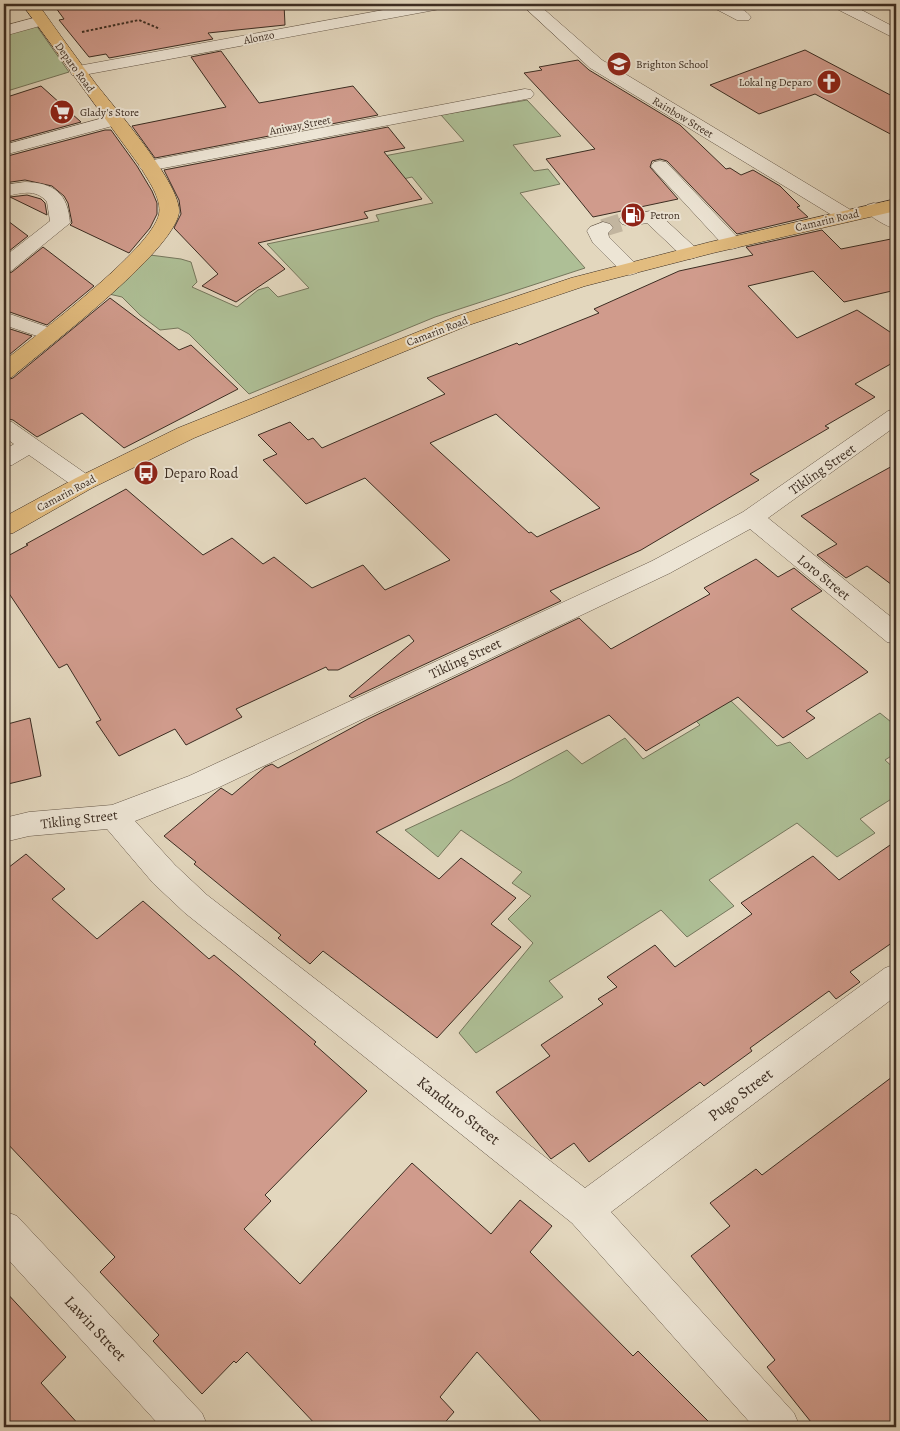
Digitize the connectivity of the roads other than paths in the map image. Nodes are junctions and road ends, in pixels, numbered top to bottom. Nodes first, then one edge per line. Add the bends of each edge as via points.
1 (30, 4) edge
2 (440, 4) edge
3 (530, 4) edge
4 (718, 4) edge
5 (838, 4) edge
6 (742, 17) dead end
7 (41, 21) junction
8 (4, 31) edge
9 (896, 34) edge
10 (78, 71) junction
11 (457, 93) dead end
12 (525, 94) dead end
13 (114, 120) junction
14 (4, 150) edge
15 (145, 161) junction
16 (660, 166) dead end
17 (4, 191) edge
18 (896, 204) edge
19 (874, 209) junction
20 (847, 216) junction
21 (629, 220) tunnel mouth
22 (896, 223) edge
23 (603, 228) dead end
24 (732, 243) junction
25 (690, 254) junction
26 (4, 267) edge
27 (630, 269) junction
28 (4, 318) edge
29 (49, 334) junction
30 (4, 372) edge
31 (896, 416) edge
32 (4, 427) edge
33 (30, 445) junction
34 (4, 460) edge
35 (84, 483) junction
36 (752, 518) junction
37 (4, 527) edge
38 (896, 635) edge
39 (114, 817) junction
40 (4, 830) edge
41 (896, 978) edge
42 (585, 1210) junction
43 (4, 1229) edge
44 (188, 1427) edge
45 (780, 1427) edge

1 - 7 main road, Deparo Road
2 - 10 street, Alonzo
3 - 20 street, Rainbow Street via 596,64
4 - 6 street
5 - 9 street
7 - 8 street
7 - 10 main road, Deparo Road
10 - 13 main road, Deparo Road
11 - 15 street, Aniway Street
12 - 15 street
13 - 14 street
13 - 15 main road, Deparo Road
15 - 29 main road, Deparo Road via 163,191 170,212 164,228 119,276
16 - 24 street
17 - 26 street via 40,187 56,199 61,210 60,223
18 - 19 main road, Camarin Road
19 - 20 main road, Camarin Road
19 - 22 street
20 - 24 main road, Camarin Road
21 - 25 street via 651,217
23 - 27 street via 597,231 600,239
24 - 25 main road, Camarin Road
25 - 27 main road, Camarin Road
27 - 35 main road, Camarin Road via 578,282 462,321 186,433
28 - 29 street
29 - 30 main road, Deparo Road
31 - 36 street, Tikling Street
32 - 33 street
33 - 34 street
33 - 35 street
35 - 37 main road, Camarin Road
36 - 38 street, Loro Street
36 - 39 street, Tikling Street via 661,567 200,784
39 - 40 street, Tikling Street via 29,824
39 - 42 street, Kanduro Street via 164,874 196,904
41 - 42 street, Pugo Street
42 - 45 street, Kanduro Street
43 - 44 street, Lawin Street

